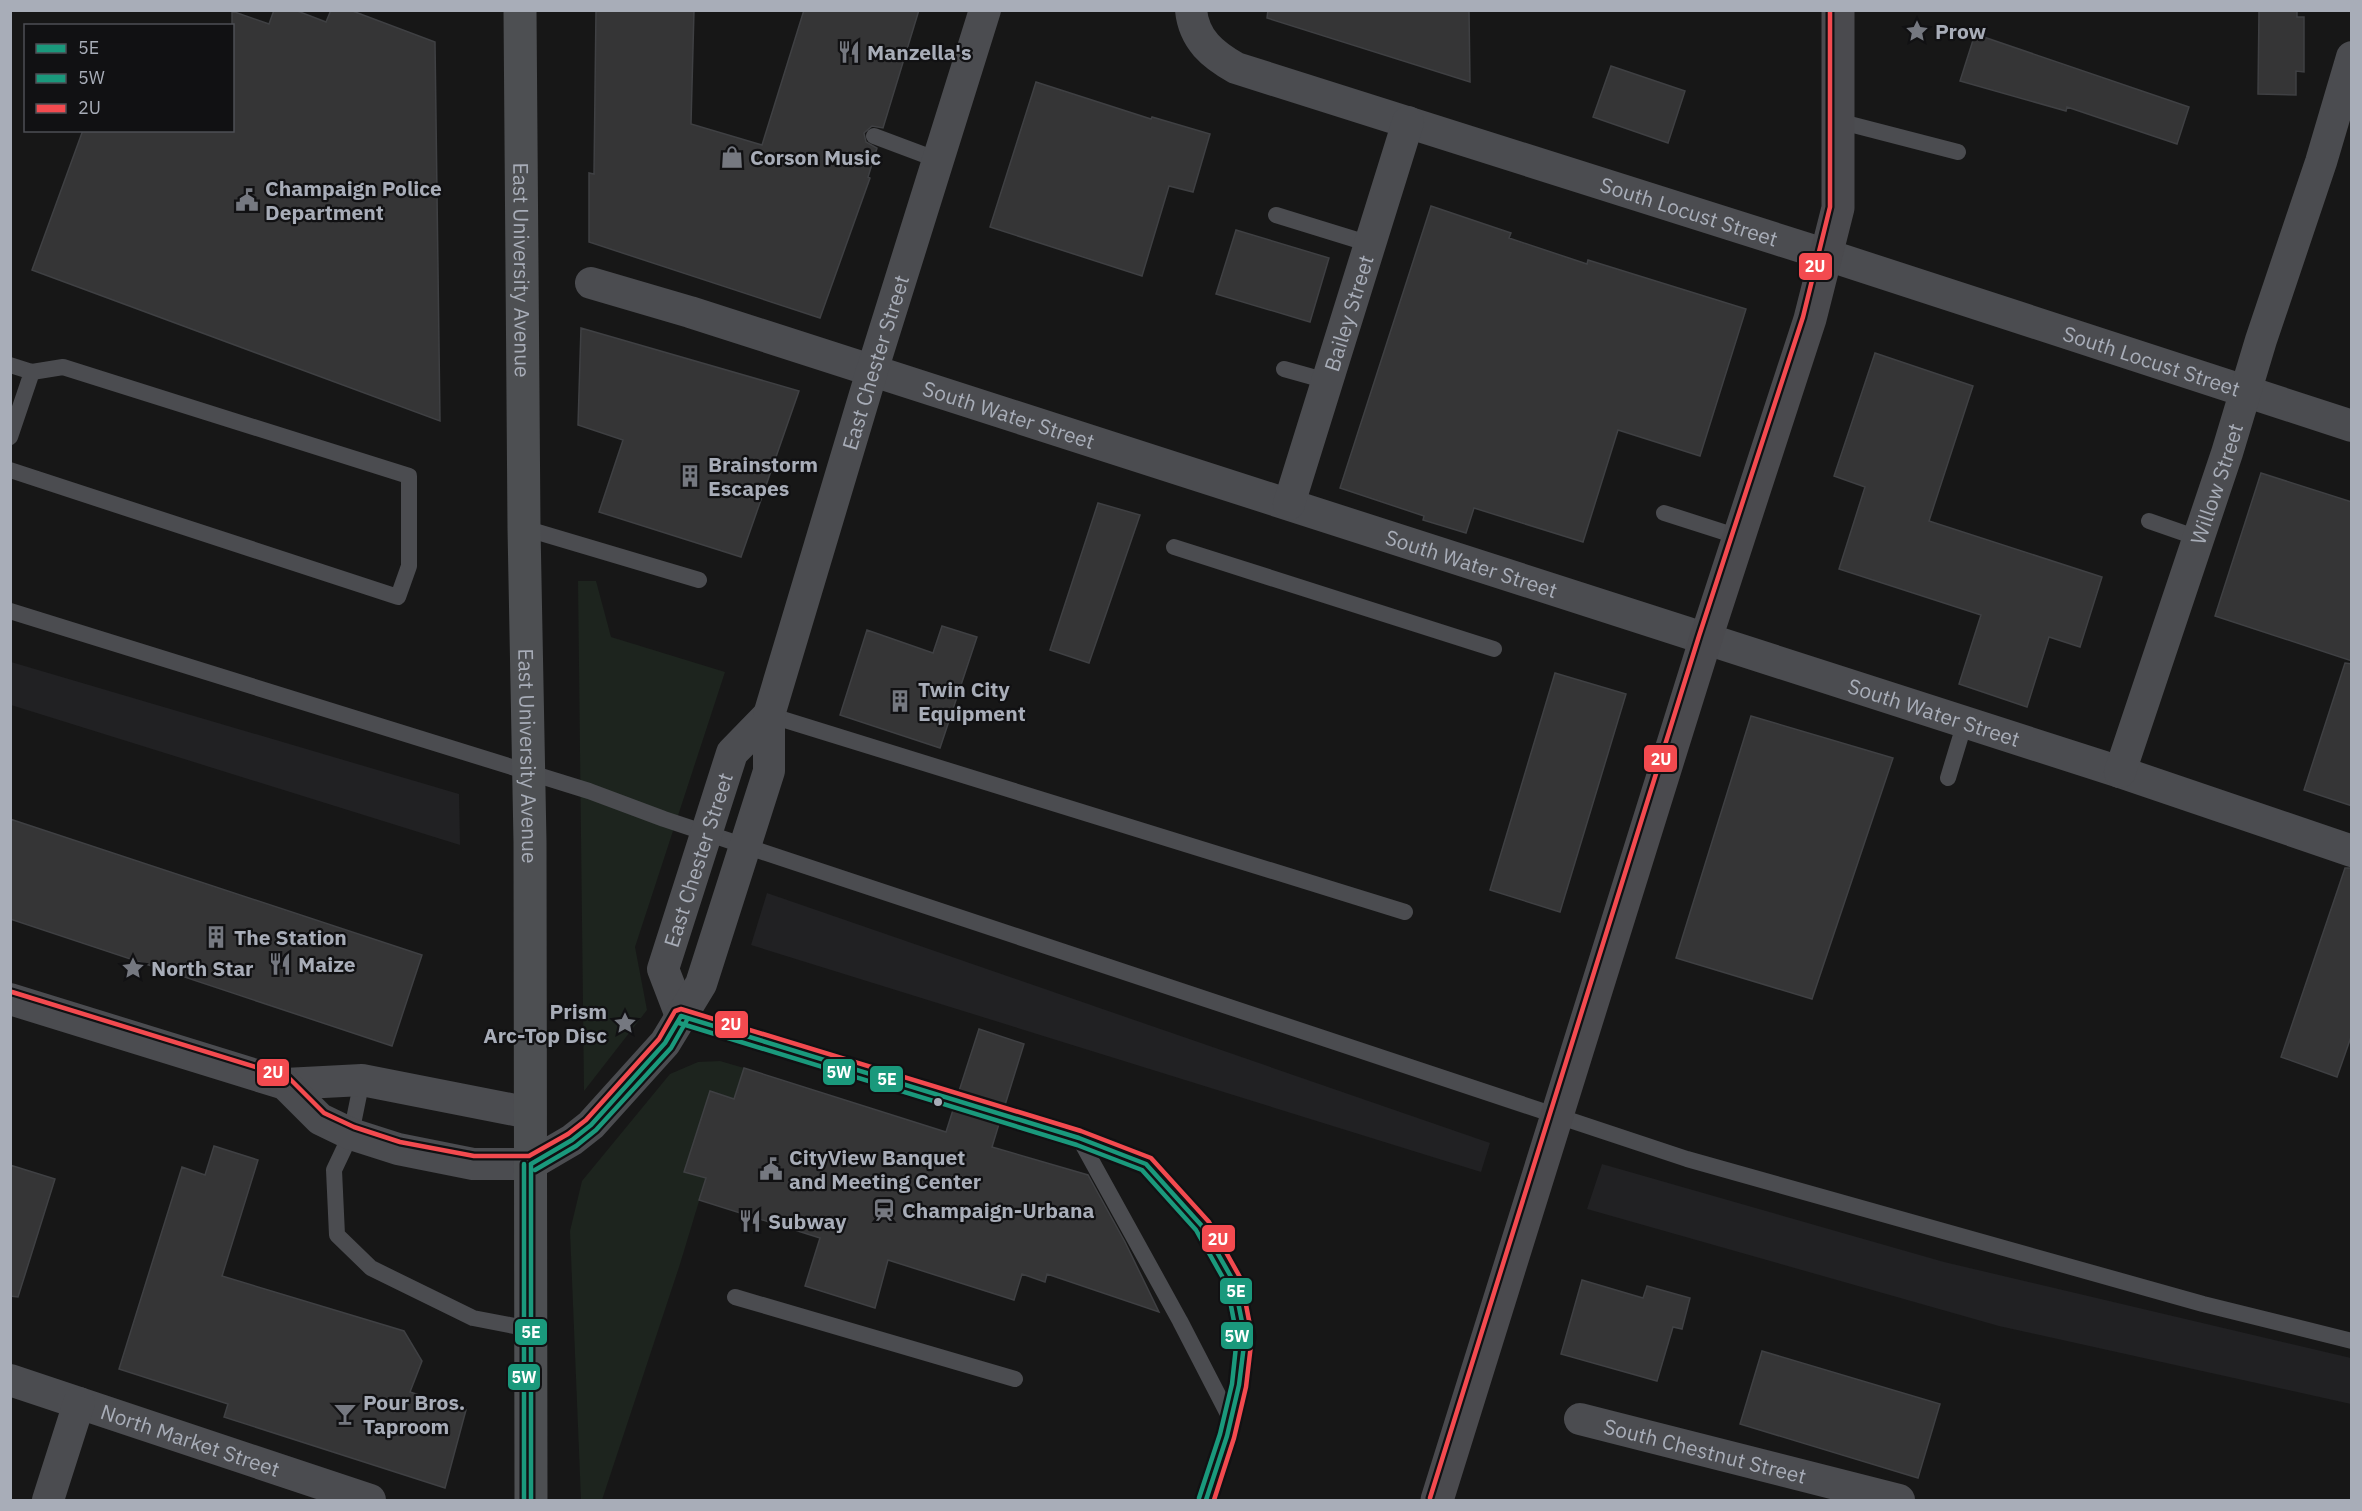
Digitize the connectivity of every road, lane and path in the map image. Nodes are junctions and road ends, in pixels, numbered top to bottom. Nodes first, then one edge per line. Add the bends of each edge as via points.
1 (520, 10) edge
2 (985, 10) edge
3 (1191, 10) edge
4 (1838, 10) edge
5 (2352, 57) edge
6 (1838, 121) junction
7 (1408, 122) junction
8 (874, 136) dead end
9 (1958, 152) dead end
10 (938, 160) junction
11 (1276, 215) dead end
12 (1370, 244) junction
13 (1827, 255) junction
14 (591, 283) dead end
15 (10, 365) edge
16 (1284, 369) dead end
17 (872, 371) junction
18 (32, 372) junction
19 (1327, 381) junction
20 (2246, 393) junction
21 (2352, 426) edge
22 (10, 436) edge
23 (10, 470) edge
24 (1289, 504) junction
25 (1664, 513) dead end
26 (2149, 521) dead end
27 (524, 528) junction
28 (1739, 537) junction
29 (2198, 538) junction
30 (1174, 547) dead end
31 (699, 580) dead end
32 (10, 611) edge
33 (1706, 638) junction
34 (1494, 649) dead end
35 (769, 715) junction
36 (1965, 722) junction
37 (2120, 772) junction
38 (1948, 778) dead end
39 (2352, 851) edge
40 (1405, 912) dead end
41 (10, 999) edge
42 (681, 1016) junction
43 (362, 1080) junction
44 (285, 1084) junction
45 (954, 1100) dead end
46 (530, 1113) junction
47 (1003, 1115) dead end
48 (351, 1134) junction
49 (1079, 1138) junction
50 (531, 1164) junction
51 (735, 1297) dead end
52 (530, 1329) junction
53 (2352, 1341) edge
54 (1015, 1379) dead end
55 (10, 1380) edge
56 (79, 1403) junction
57 (1230, 1418) junction
58 (1580, 1419) dead end
59 (48, 1500) edge
60 (370, 1500) edge
61 (531, 1500) edge
62 (1206, 1500) edge
63 (1437, 1500) edge
64 (1899, 1500) edge

1 - 27 main road, East University Avenue
2 - 10 street, East Chester Street
3 - 7 street, South Locust Street via 1204,43 1214,55 1236,68
4 - 6 street
5 - 20 street, Willow Street
6 - 9 lane
6 - 13 street via 1838,208
7 - 12 street, Bailey Street
7 - 13 street, South Locust Street
8 - 10 lane
10 - 17 street, East Chester Street
11 - 12 lane
12 - 19 street, Bailey Street
13 - 20 street, South Locust Street
13 - 28 street
14 - 17 street, South Water Street
15 - 18 lane
16 - 19 lane
17 - 24 street, South Water Street
17 - 35 street, East Chester Street
18 - 22 lane
18 - 23 lane via 63,367 409,476 409,566 398,597
19 - 24 street, Bailey Street
20 - 21 street, South Locust Street
20 - 29 street, Willow Street
24 - 33 street, South Water Street
25 - 28 lane
26 - 29 lane
27 - 31 lane
27 - 46 main road, East University Avenue
28 - 33 street
29 - 37 street, Willow Street
30 - 34 lane
32 - 53 lane via 589,791 1687,1159
33 - 36 street, South Water Street
33 - 63 street
35 - 40 lane
35 - 42 street, East Chester Street via 769,771 701,984
35 - 42 street, East Chester Street via 732,753 663,969
36 - 37 street, South Water Street
36 - 38 lane
37 - 39 street, South Water Street
41 - 44 street
42 - 45 lane
42 - 50 street, East Chester Street via 665,1043 591,1125
43 - 44 street
43 - 46 street
43 - 48 lane
44 - 48 street via 320,1119
46 - 50 main road, East University Avenue
47 - 49 lane
48 - 50 street via 398,1149 472,1164
48 - 52 lane via 334,1170 337,1235 371,1268 472,1318
49 - 57 lane
49 - 57 lane via 1146,1164 1202,1226 1234,1282 1245,1337
50 - 52 main road, East University Avenue
51 - 54 lane
52 - 61 main road, East University Avenue
55 - 56 street, North Market Street
56 - 59 street
56 - 60 street, North Market Street
57 - 62 lane
58 - 64 street, South Chestnut Street

